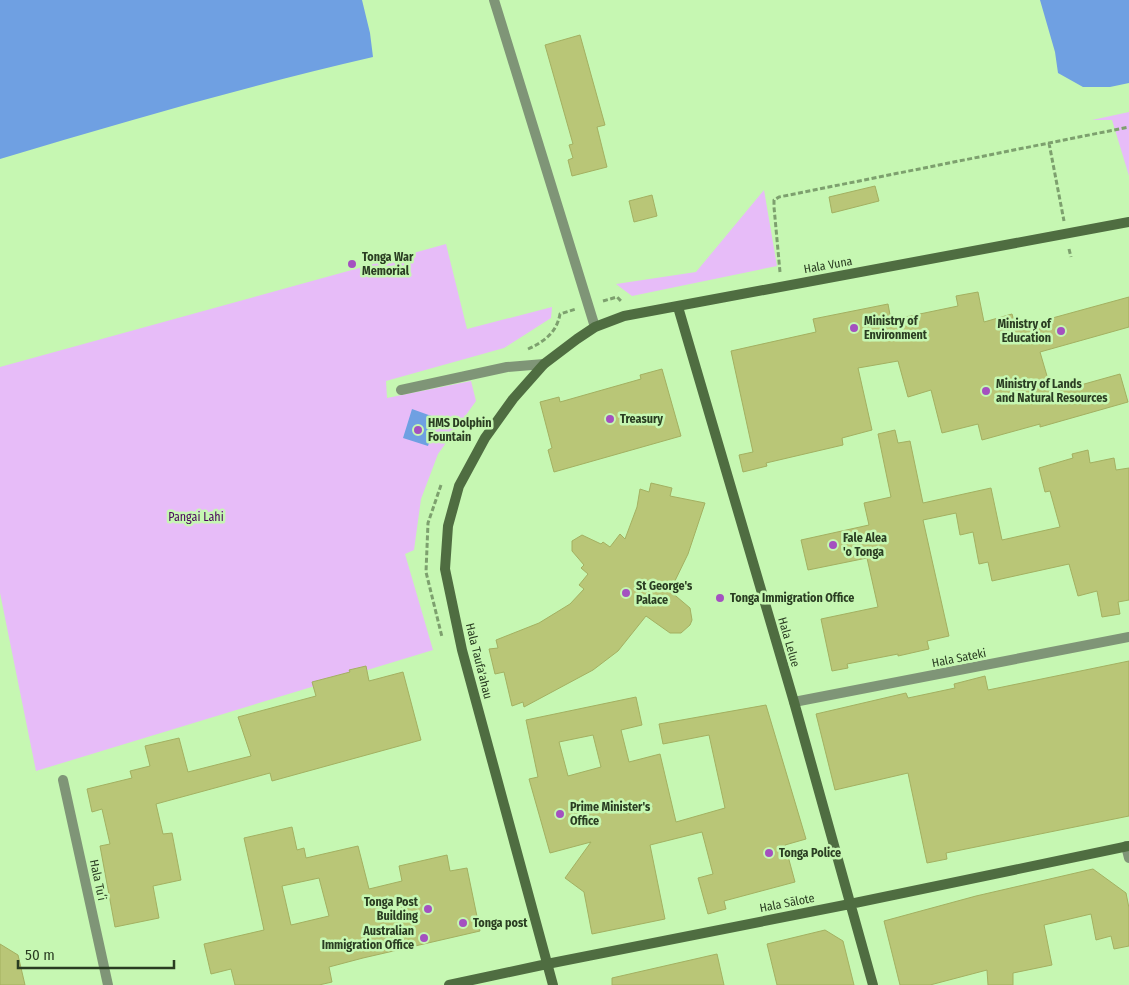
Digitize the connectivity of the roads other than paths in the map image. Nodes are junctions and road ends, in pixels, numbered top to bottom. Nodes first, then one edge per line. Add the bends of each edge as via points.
1 (494, 0) edge
2 (1129, 222) edge
3 (678, 307) junction
4 (595, 327) junction
5 (544, 364) junction
6 (401, 390) dead end
7 (1129, 637) edge
8 (794, 702) junction
9 (63, 780) dead end
10 (1127, 846) edge
11 (1129, 858) edge
12 (850, 904) junction
13 (547, 964) junction
14 (108, 985) edge
15 (449, 985) edge
16 (553, 985) edge
17 (872, 985) edge

1 - 4 street
2 - 3 main road, Hala Vuna
3 - 4 main road, Hala Vuna via 624,316
3 - 8 main road, Hala Lelue
4 - 5 main road, Hala Vuna
5 - 6 street via 507,366
5 - 13 main road, Hala Taufa'ahau via 513,398 485,438 459,486 448,526 445,569 462,650
7 - 8 street, Hala Sateki
8 - 12 main road, Hala Lelue
9 - 14 street, Hala Tuʻi
10 - 11 street
10 - 12 main road, Hala Sālote
12 - 13 main road, Hala Sālote
12 - 17 main road, Hala Lelue
13 - 15 main road, Hala Sālote
13 - 16 main road, Hala Taufa'ahau

